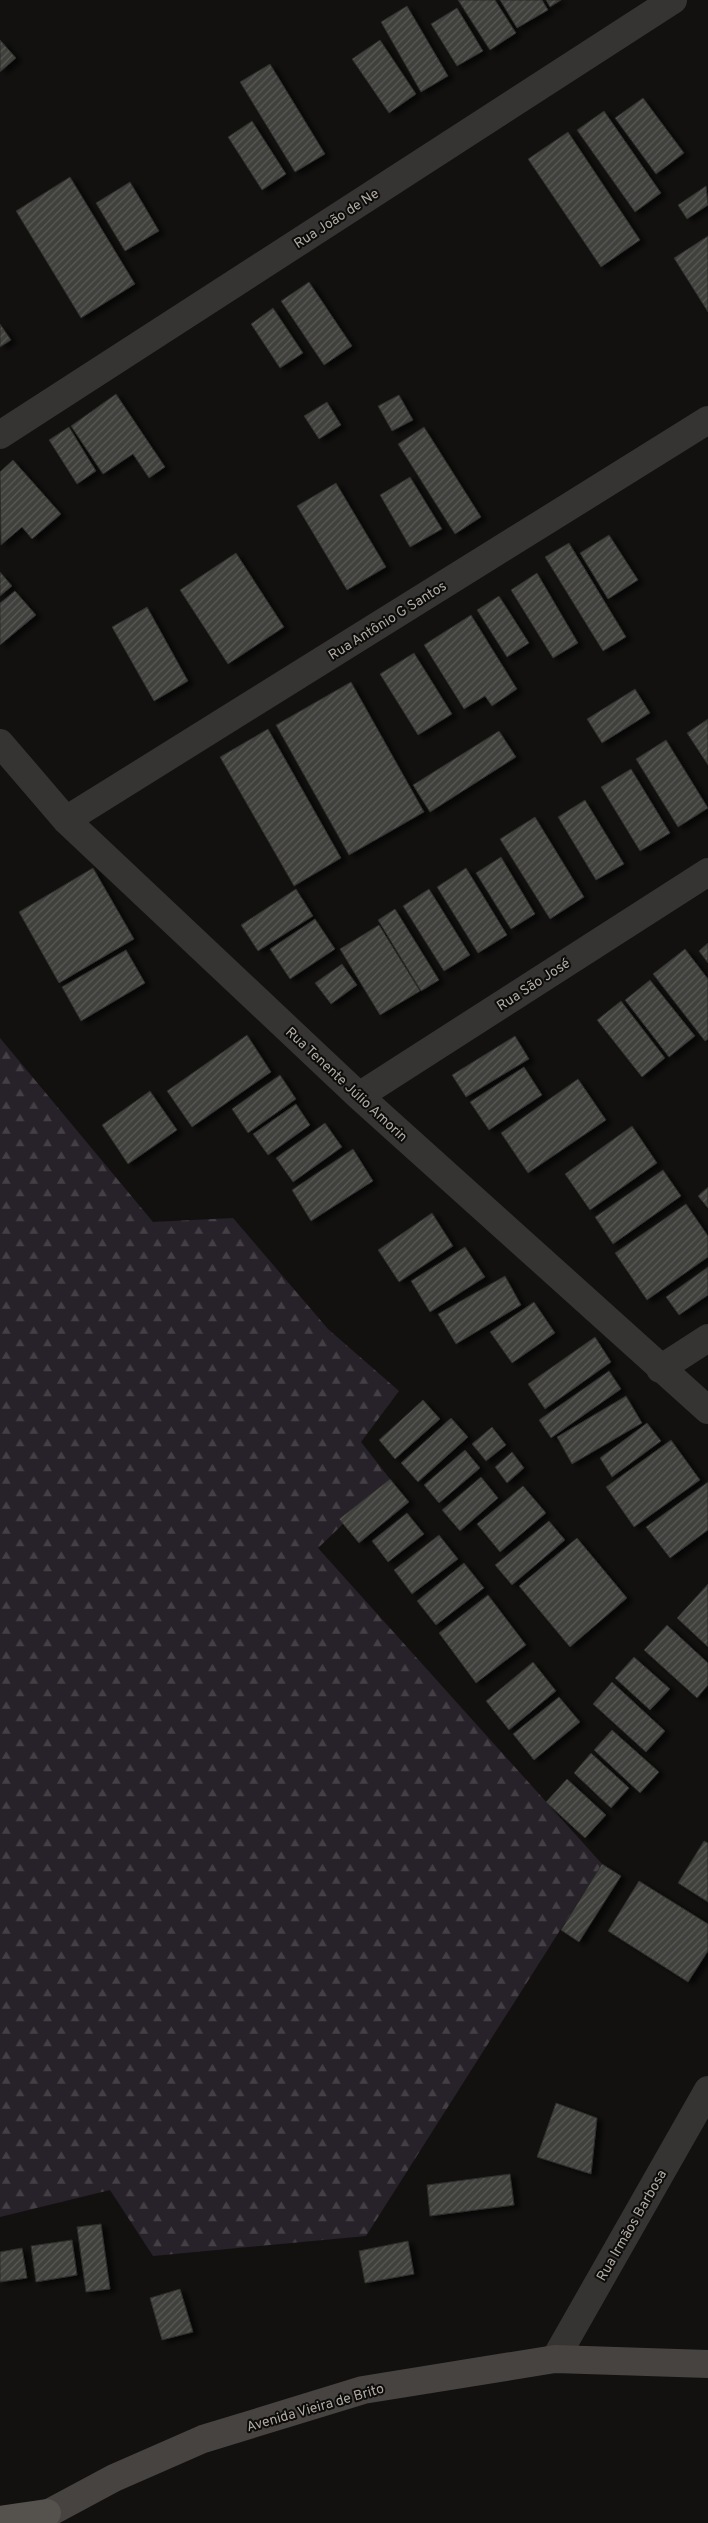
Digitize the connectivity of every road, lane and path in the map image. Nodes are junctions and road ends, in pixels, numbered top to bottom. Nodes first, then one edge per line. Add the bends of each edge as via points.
1 (673, 0) edge
2 (708, 420) edge
3 (0, 435) edge
4 (0, 743) edge
5 (66, 820) junction
6 (708, 872) edge
7 (359, 1096) junction
8 (708, 1338) edge
9 (660, 1368) junction
10 (708, 1410) edge
11 (708, 2090) edge
12 (555, 2359) junction
13 (708, 2364) edge
14 (38, 2518) edge
15 (0, 2520) edge

1 - 3 street, Rua João de Ne
2 - 5 street, Rua Antônio G Santos
4 - 5 street, Rua Tenente Júlio Amorin
5 - 7 street, Rua Tenente Júlio Amorin
6 - 7 street, Rua São José
7 - 9 street, Rua Tenente Júlio Amorin
8 - 9 street
9 - 10 street, Rua Tenente Júlio Amorin
11 - 12 street, Rua Irmãos Barbosa
12 - 13 main road, Avenida Vieira de Brito
12 - 14 main road, Avenida Vieira de Brito via 363,2390 203,2439 114,2478
14 - 15 main road

